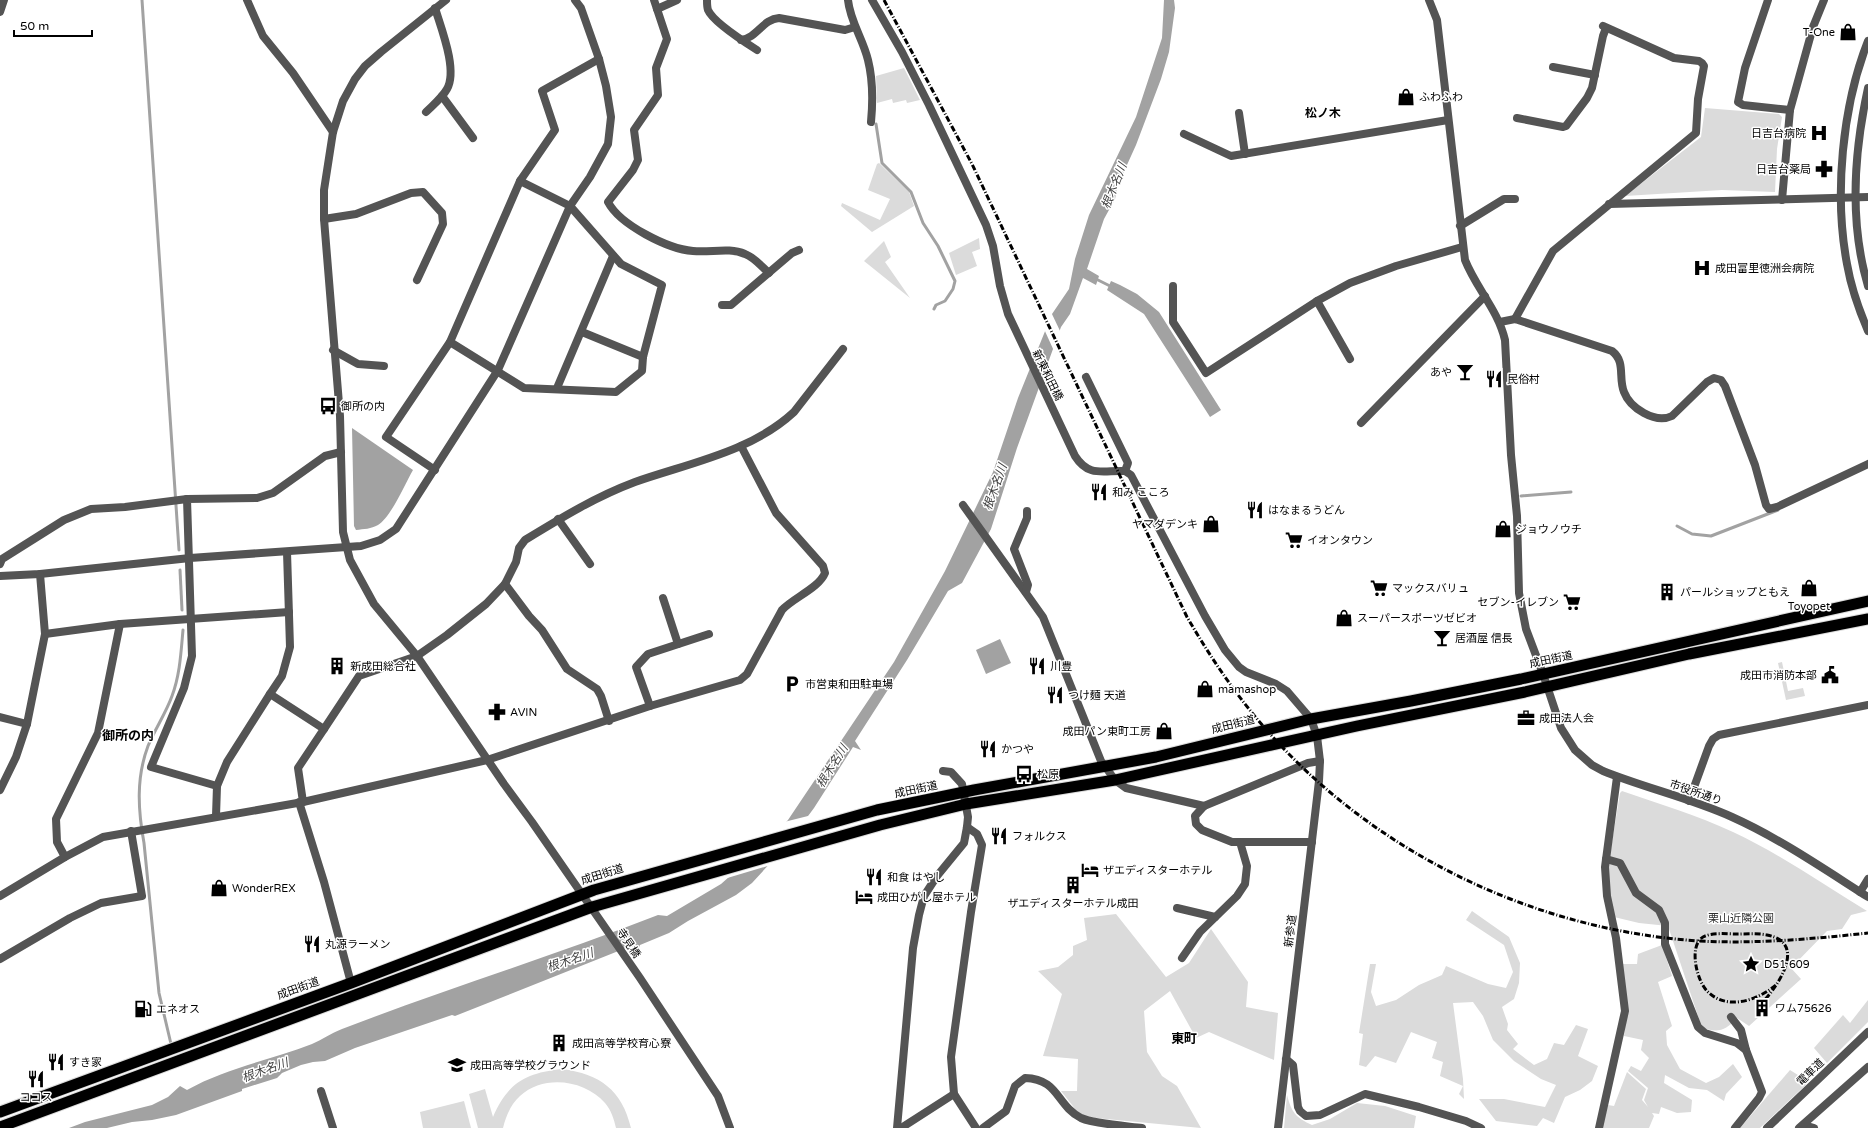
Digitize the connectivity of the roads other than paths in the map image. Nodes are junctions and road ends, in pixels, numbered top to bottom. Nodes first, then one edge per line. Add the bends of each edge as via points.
1 (4, 0) edge
2 (247, 0) edge
3 (446, 0) edge
4 (575, 0) edge
5 (654, 0) edge
6 (676, 0) edge
7 (707, 0) edge
8 (848, 0) edge
9 (872, 0) edge
10 (1429, 0) edge
11 (1768, 0) edge
12 (1824, 0) edge
13 (435, 8) junction
14 (657, 10) junction
15 (0, 12) edge
16 (855, 27) junction
17 (741, 40) junction
18 (1868, 41) edge
19 (758, 50) dead end
20 (599, 58) junction
21 (1553, 67) dead end
22 (1595, 74) junction
23 (1868, 88) edge
24 (442, 96) junction
25 (1790, 110) junction
26 (426, 112) dead end
27 (1239, 113) dead end
28 (1517, 118) dead end
29 (1448, 120) junction
30 (871, 122) dead end
31 (334, 132) junction
32 (1184, 134) dead end
33 (473, 138) dead end
34 (1245, 154) junction
35 (520, 181) junction
36 (1868, 196) edge
37 (1841, 197) junction
38 (1856, 197) junction
39 (1515, 199) dead end
40 (1782, 200) junction
41 (1609, 204) junction
42 (570, 206) junction
43 (324, 219) junction
44 (1460, 226) junction
45 (1462, 247) junction
46 (799, 250) dead end
47 (613, 256) junction
48 (769, 273) junction
49 (417, 280) dead end
50 (1173, 286) dead end
51 (1868, 286) edge
52 (1485, 296) junction
53 (1317, 301) junction
54 (722, 305) dead end
55 (1515, 318) junction
56 (1500, 322) junction
57 (1868, 331) edge
58 (582, 332) junction
59 (450, 342) junction
60 (843, 349) dead end
61 (333, 350) junction
62 (643, 356) junction
63 (1350, 359) dead end
64 (384, 366) dead end
65 (498, 370) junction
66 (1086, 377) dead end
67 (557, 388) junction
68 (1361, 423) dead end
69 (741, 446) junction
70 (341, 452) junction
71 (1868, 464) edge
72 (435, 470) junction
73 (1125, 471) junction
74 (185, 500) junction
75 (963, 505) dead end
76 (1027, 511) dead end
77 (558, 519) junction
78 (347, 547) junction
79 (287, 552) junction
80 (190, 558) junction
81 (0, 564) edge
82 (590, 564) dead end
83 (40, 574) junction
84 (0, 576) edge
85 (505, 584) junction
86 (1026, 592) junction
87 (663, 598) dead end
88 (1868, 601) edge
89 (289, 612) junction
90 (192, 619) junction
91 (1868, 619) edge
92 (120, 624) junction
93 (44, 634) junction
94 (709, 634) dead end
95 (678, 644) junction
96 (417, 656) junction
97 (1543, 674) junction
98 (1548, 687) junction
99 (270, 694) junction
100 (1868, 705) edge
101 (650, 706) junction
102 (0, 717) edge
103 (1311, 719) junction
104 (609, 721) junction
105 (27, 724) junction
106 (324, 729) junction
107 (1317, 736) junction
108 (487, 760) junction
109 (1320, 761) junction
110 (1104, 766) junction
111 (943, 771) dead end
112 (1617, 777) junction
113 (1115, 780) junction
114 (217, 786) junction
115 (0, 790) edge
116 (964, 792) junction
117 (1689, 801) junction
118 (301, 802) junction
119 (966, 804) junction
120 (1204, 806) junction
121 (216, 816) junction
122 (968, 827) junction
123 (133, 831) junction
124 (1240, 842) junction
125 (1312, 842) junction
126 (65, 857) junction
127 (1606, 859) junction
128 (1868, 879) edge
129 (1860, 892) junction
130 (582, 894) junction
131 (0, 896) edge
132 (1868, 897) edge
133 (592, 907) junction
134 (1177, 908) dead end
135 (1215, 916) junction
136 (1182, 958) dead end
137 (0, 959) edge
138 (351, 983) junction
139 (1731, 1017) dead end
140 (1868, 1032) edge
141 (1746, 1050) junction
142 (1286, 1059) junction
143 (1868, 1067) edge
144 (321, 1091) dead end
145 (954, 1094) junction
146 (0, 1112) edge
147 (1802, 1126) edge
148 (0, 1127) edge
149 (333, 1128) edge
150 (730, 1128) edge
151 (897, 1128) edge
152 (901, 1128) edge
153 (976, 1128) edge
154 (983, 1128) edge
155 (1142, 1128) edge
156 (1278, 1128) edge
157 (1481, 1128) edge
158 (1599, 1128) edge
159 (1735, 1128) edge
160 (1767, 1128) edge
161 (1814, 1128) edge

1 - 15 street
2 - 31 street via 263,36 293,73
3 - 13 street, 寺見橋
4 - 20 street via 581,8
5 - 14 street
6 - 14 street
7 - 17 street via 708,10
8 - 16 street
9 - 73 street, 新東和田橋 via 929,105 986,225 993,246 1004,303 1075,456 1082,466 1093,471
10 - 29 street, 市役所通り via 1437,20
11 - 25 street via 1745,68 1738,102 1743,105
12 - 25 street via 1813,27
13 - 24 street via 448,52 451,80
13 - 31 street, 寺見橋 via 365,66 343,101
14 - 48 street via 667,39 656,68 658,95 634,130 638,160 608,202 632,226 657,240 683,250 746,254
16 - 17 street via 845,30 772,18 752,36
16 - 30 street via 867,59 872,83
17 - 19 street
18 - 37 street via 1856,77 1849,111
20 - 35 street via 542,91 555,130
20 - 42 street via 611,117 608,144
21 - 22 street
22 - 28 street via 1587,98 1562,128
22 - 41 street via 1605,27 1674,58 1699,61 1704,66 1698,99 1696,133
23 - 38 street via 1858,143
24 - 26 street
24 - 33 street
25 - 40 street
27 - 34 street
29 - 34 street
29 - 44 street, 市役所通り
31 - 43 street, 寺見橋 via 324,190
32 - 34 street via 1231,156
35 - 42 street
35 - 59 street
36 - 38 street
37 - 38 street
37 - 40 street
37 - 57 street via 1847,265
38 - 51 street
39 - 44 street via 1504,199
40 - 41 street
41 - 55 street via 1553,251
42 - 47 street
42 - 65 street
43 - 49 street via 356,214 411,193 423,192 442,213 443,224
43 - 61 street, 寺見橋
44 - 45 street, 市役所通り
45 - 52 street, 市役所通り via 1471,274
45 - 53 street via 1374,274 1350,283
46 - 48 street via 792,252
47 - 58 street
47 - 62 street via 620,264 662,285
48 - 54 street via 732,305
50 - 53 street via 1173,322 1206,373
52 - 56 street, 市役所通り
52 - 68 street
53 - 63 street
55 - 56 street
55 - 71 street via 1612,351 1621,363 1624,393 1634,404 1653,417 1672,416 1707,382 1714,378 1721,380 1755,465 1766,505 1770,509
56 - 97 street, 市役所通り via 1505,340 1520,604 1526,629
58 - 62 street
58 - 67 street
59 - 65 street
59 - 72 street via 386,438
60 - 69 street via 794,412
61 - 64 street via 358,364
61 - 70 street, 寺見橋
62 - 67 street via 642,371 616,392
65 - 67 street via 524,388
65 - 72 street
66 - 73 street via 1128,463
69 - 77 street via 607,493
69 - 101 street via 776,513 823,566 825,573 822,580 782,610 747,674 740,680
70 - 74 street via 325,456 273,493 257,498
70 - 78 street, 寺見橋 via 343,532
72 - 78 street via 396,529 380,540
73 - 103 street via 1134,480 1204,616 1232,659 1246,672 1287,691
74 - 80 street
74 - 81 street via 91,509 64,520 2,559
75 - 86 street
76 - 86 street via 1027,518 1014,549 1028,585
77 - 82 street
77 - 85 street via 522,543
78 - 79 street
78 - 96 street, 寺見橋 via 350,560 374,604
79 - 80 street
79 - 89 street
80 - 83 street
80 - 90 street
83 - 84 street
83 - 93 street
85 - 96 street via 486,604
85 - 104 street via 542,630 567,669 597,689
86 - 110 street via 1047,624
87 - 95 street
88 - 97 highway, 成田街道
89 - 90 street
89 - 99 street via 290,647 282,676
90 - 92 street
90 - 114 street via 192,656 184,688 151,767
91 - 98 highway via 1689,654
92 - 93 street
92 - 126 street via 98,733 56,819 57,842
93 - 105 street
94 - 95 street
95 - 101 street via 648,654 636,667
96 - 106 street via 359,676
96 - 108 street, 寺見橋
97 - 98 street, 市役所通り
97 - 103 highway, 成田街道
98 - 107 highway
98 - 112 street, 市役所通り via 1561,728 1569,743 1592,765
99 - 106 street
99 - 114 street via 227,762
100 - 117 street via 1719,735 1709,746
101 - 104 street
102 - 105 street
103 - 107 street, 新参道
103 - 110 highway, 成田街道 via 1156,757
104 - 108 street
105 - 115 street via 16,757
106 - 118 street via 298,768
107 - 109 street, 新参道
107 - 113 highway
108 - 118 street
108 - 130 street, 寺見橋
109 - 120 street via 1308,763
109 - 125 street, 新参道
110 - 113 street
110 - 116 highway, 成田街道
111 - 116 street via 951,772 962,784
112 - 117 street, 市役所通り
112 - 127 street
113 - 119 highway
113 - 120 street via 1122,786 1136,791
114 - 121 street
116 - 119 street
116 - 130 highway, 成田街道 via 876,810
117 - 129 street, 市役所通り via 1727,814 1758,830
118 - 121 street
118 - 138 street
119 - 122 street
119 - 133 highway via 880,825
120 - 124 street via 1196,816 1196,824 1202,830 1232,842
121 - 123 street
122 - 145 street via 977,834 982,845 951,1057
122 - 151 street via 964,844 924,896 919,915 913,948
123 - 126 street via 103,837
123 - 137 street via 142,896 101,903
124 - 125 street
124 - 135 street via 1247,866 1245,884 1237,896
125 - 142 street, 新参道
126 - 131 street
127 - 141 street via 1620,863 1636,894 1659,910 1665,923 1665,944 1698,1027 1705,1033
127 - 158 street via 1607,896 1616,938 1625,1011
128 - 129 street
129 - 132 street, 市役所通り
130 - 133 street, 寺見橋
130 - 138 highway, 成田街道
133 - 148 highway
133 - 150 street, 寺見橋 via 718,1096
134 - 135 street
135 - 136 street
138 - 146 highway, 成田街道
139 - 141 street via 1740,1030
140 - 160 street, 電車道
141 - 159 street via 1762,1092
142 - 156 street, 新参道
142 - 157 street via 1293,1065 1298,1107 1306,1116 1320,1114 1365,1094 1419,1107
143 - 147 street
144 - 149 street
145 - 152 street
145 - 153 street
147 - 161 street
154 - 155 street via 1006,1111 1015,1086 1025,1078 1033,1078 1046,1083 1072,1112 1085,1120

